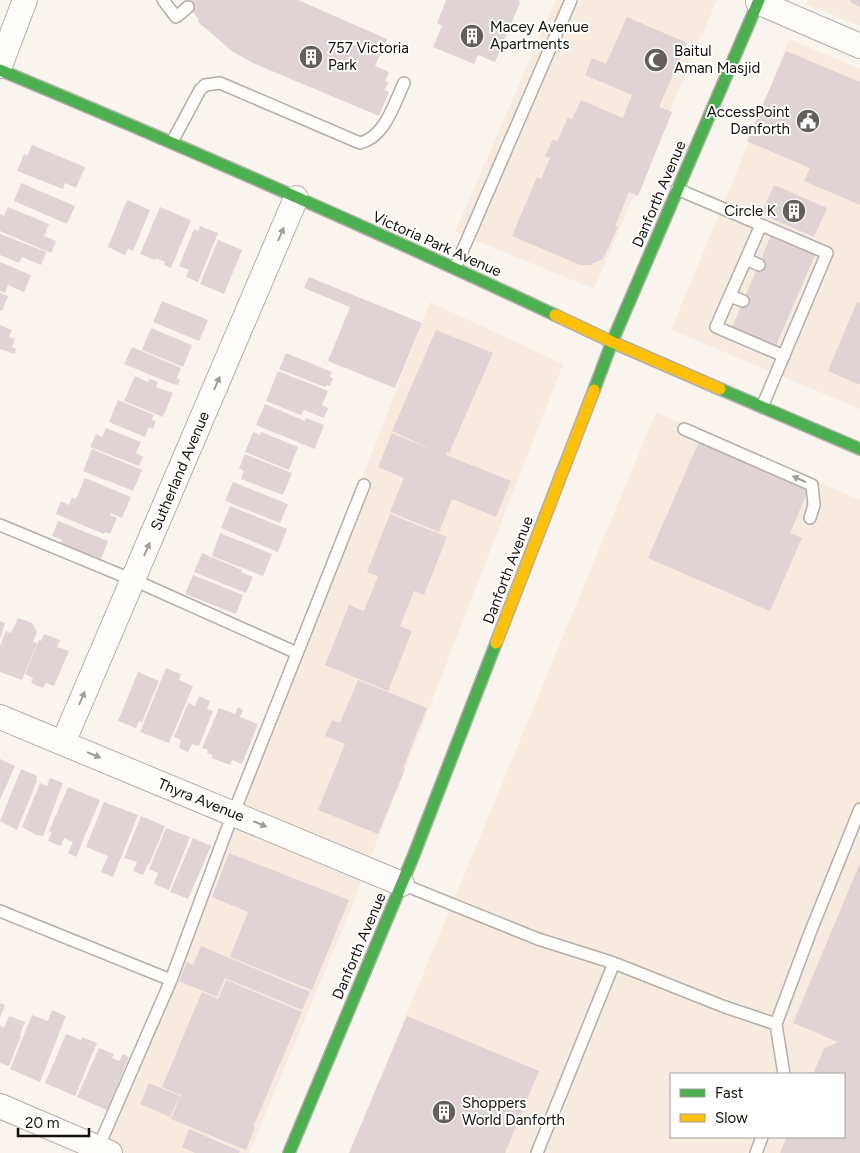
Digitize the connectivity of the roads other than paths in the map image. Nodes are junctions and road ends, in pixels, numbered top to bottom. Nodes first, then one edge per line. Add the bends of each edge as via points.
1 (25, 0) edge
2 (164, 0) edge
3 (571, 0) edge
4 (758, 1) edge
5 (188, 7) dead end
6 (860, 46) edge
7 (0, 66) edge
8 (0, 70) edge
9 (404, 83) dead end
10 (172, 142) junction
11 (677, 190) junction
12 (296, 198) junction
13 (761, 225) junction
14 (746, 259) junction
15 (758, 265) dead end
16 (455, 268) junction
17 (730, 296) junction
18 (743, 301) dead end
19 (612, 342) junction
20 (784, 356) junction
21 (762, 407) junction
22 (684, 429) dead end
23 (860, 449) edge
24 (364, 485) dead end
25 (810, 518) dead end
26 (0, 525) edge
27 (133, 581) junction
28 (297, 653) junction
29 (0, 716) edge
30 (63, 743) junction
31 (860, 810) edge
32 (234, 813) junction
33 (402, 884) junction
34 (0, 911) edge
35 (614, 964) junction
36 (170, 980) junction
37 (776, 1024) junction
38 (784, 1073) edge
39 (0, 1106) edge
40 (762, 1138) edge
41 (104, 1151) edge
42 (289, 1153) edge
43 (537, 1153) edge
44 (756, 1153) edge

1 - 7 street
2 - 5 lane via 176,17
3 - 16 lane
4 - 6 street
4 - 11 main road, Danforth Avenue
8 - 10 main road, Victoria Park Avenue
9 - 10 lane via 383,126 367,142 360,143 220,83 205,85 200,90
10 - 12 main road, Victoria Park Avenue
11 - 13 lane
11 - 19 main road, Danforth Avenue
12 - 16 main road, Victoria Park Avenue
27 -> 12 street, Sutherland Avenue
13 - 14 lane
13 - 20 lane via 827,254 792,323
14 - 15 lane
14 - 17 lane
16 - 19 main road, Victoria Park Avenue
17 - 18 lane
17 - 20 lane via 716,326
19 - 21 main road, Victoria Park Avenue
19 - 33 main road, Danforth Avenue
20 - 21 lane
21 - 23 main road, Victoria Park Avenue
25 -> 22 lane via 814,505 812,485
24 - 28 lane
26 - 27 lane
27 - 28 lane
30 -> 27 street, Sutherland Avenue
28 - 32 lane
29 - 30 street, Thyra Avenue
30 -> 32 street, Thyra Avenue
31 - 37 lane
32 -> 33 street, Thyra Avenue
32 - 36 lane
33 - 35 lane via 538,938
33 - 42 main road, Danforth Avenue
34 - 36 lane
35 - 37 lane via 725,1008
35 - 43 lane
36 - 41 lane
37 - 38 lane
39 - 41 street
40 - 44 lane

